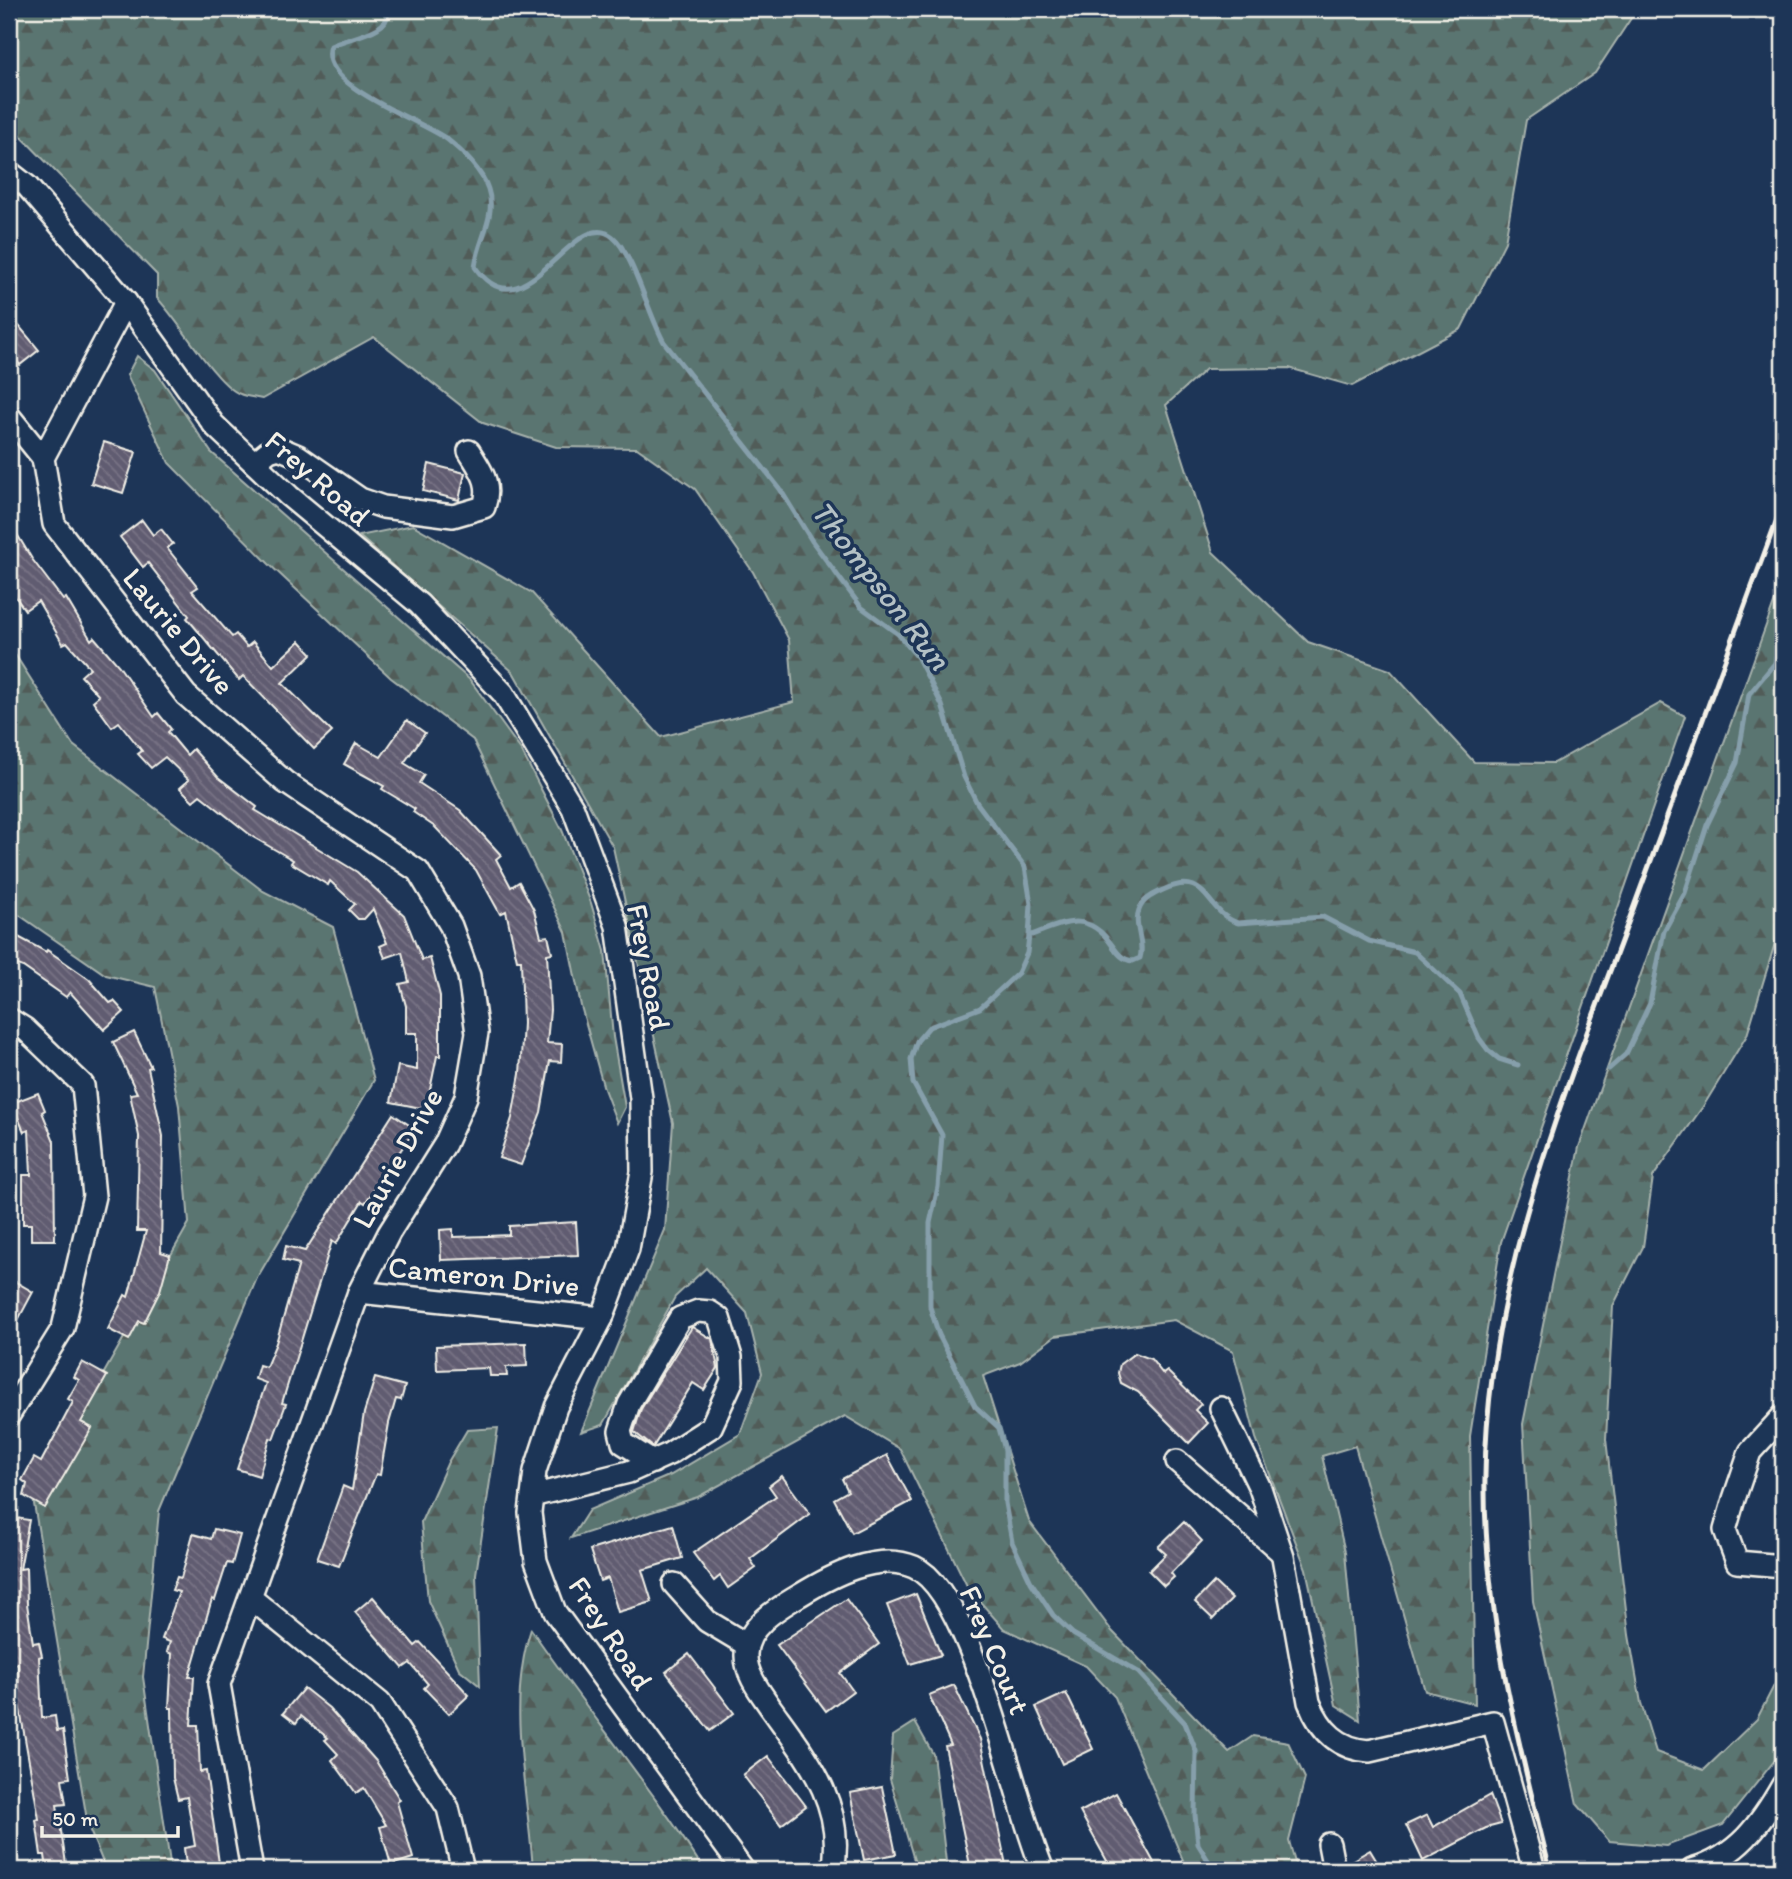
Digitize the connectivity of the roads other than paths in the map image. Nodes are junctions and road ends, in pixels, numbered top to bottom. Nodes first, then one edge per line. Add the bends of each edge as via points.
1 (9, 172) edge
2 (127, 302) junction
3 (9, 416) edge
4 (469, 451) dead end
5 (43, 458) junction
6 (254, 463) junction
7 (9, 1020) edge
8 (359, 1292) junction
9 (602, 1318) junction
10 (1221, 1408) dead end
11 (9, 1415) edge
12 (1783, 1416) edge
13 (1177, 1461) dead end
14 (653, 1462) junction
15 (532, 1496) junction
16 (1281, 1552) junction
17 (1783, 1566) edge
18 (674, 1584) dead end
19 (252, 1598) junction
20 (747, 1644) junction
21 (1783, 1784) edge
22 (1329, 1844) dead end
23 (252, 1870) edge
24 (463, 1870) edge
25 (743, 1870) edge
26 (833, 1870) edge
27 (1043, 1870) edge
28 (1334, 1870) edge
29 (1534, 1870) edge
30 (1692, 1870) edge

1 - 2 street, Frey Road via 27,186
2 - 5 street
2 - 6 street, Frey Road via 214,425
3 - 5 street
4 - 6 street via 487,480 489,494 485,507 453,516 383,507 360,499 298,456 278,448
5 - 8 street, Laurie Drive via 54,524 186,695 285,782 418,871 451,926 470,976 477,1032 466,1097 445,1144 389,1233
6 - 9 street, Frey Road via 419,604 503,693 573,808 617,926 641,1098 642,1172 628,1249
7 - 11 street via 25,1029 83,1085 94,1196 63,1328
8 - 9 street, Cameron Drive
8 - 19 street, Laurie Drive
9 - 15 street, Frey Road via 556,1407 535,1471
10 - 16 street via 1260,1488
12 - 17 street via 1750,1452 1725,1530 1737,1562
13 - 16 street
14 - 14 street via 711,1427 732,1381 731,1357 719,1318 710,1312 680,1318 629,1404 620,1431 623,1443
14 - 15 street
15 - 25 street, Frey Road via 536,1561 555,1612
16 - 29 street via 1309,1702 1327,1733 1357,1750 1369,1751 1493,1722
18 - 20 street via 707,1621
19 - 23 street, Laurie Drive via 219,1684
19 - 24 street via 380,1703 448,1808
20 - 26 street via 746,1658 758,1689 810,1762 827,1795 835,1830
20 - 27 street, Frey Court via 774,1611 829,1578 856,1568 902,1563 929,1577 956,1620 987,1696
21 - 30 street via 1754,1832 1736,1849
22 - 28 street

